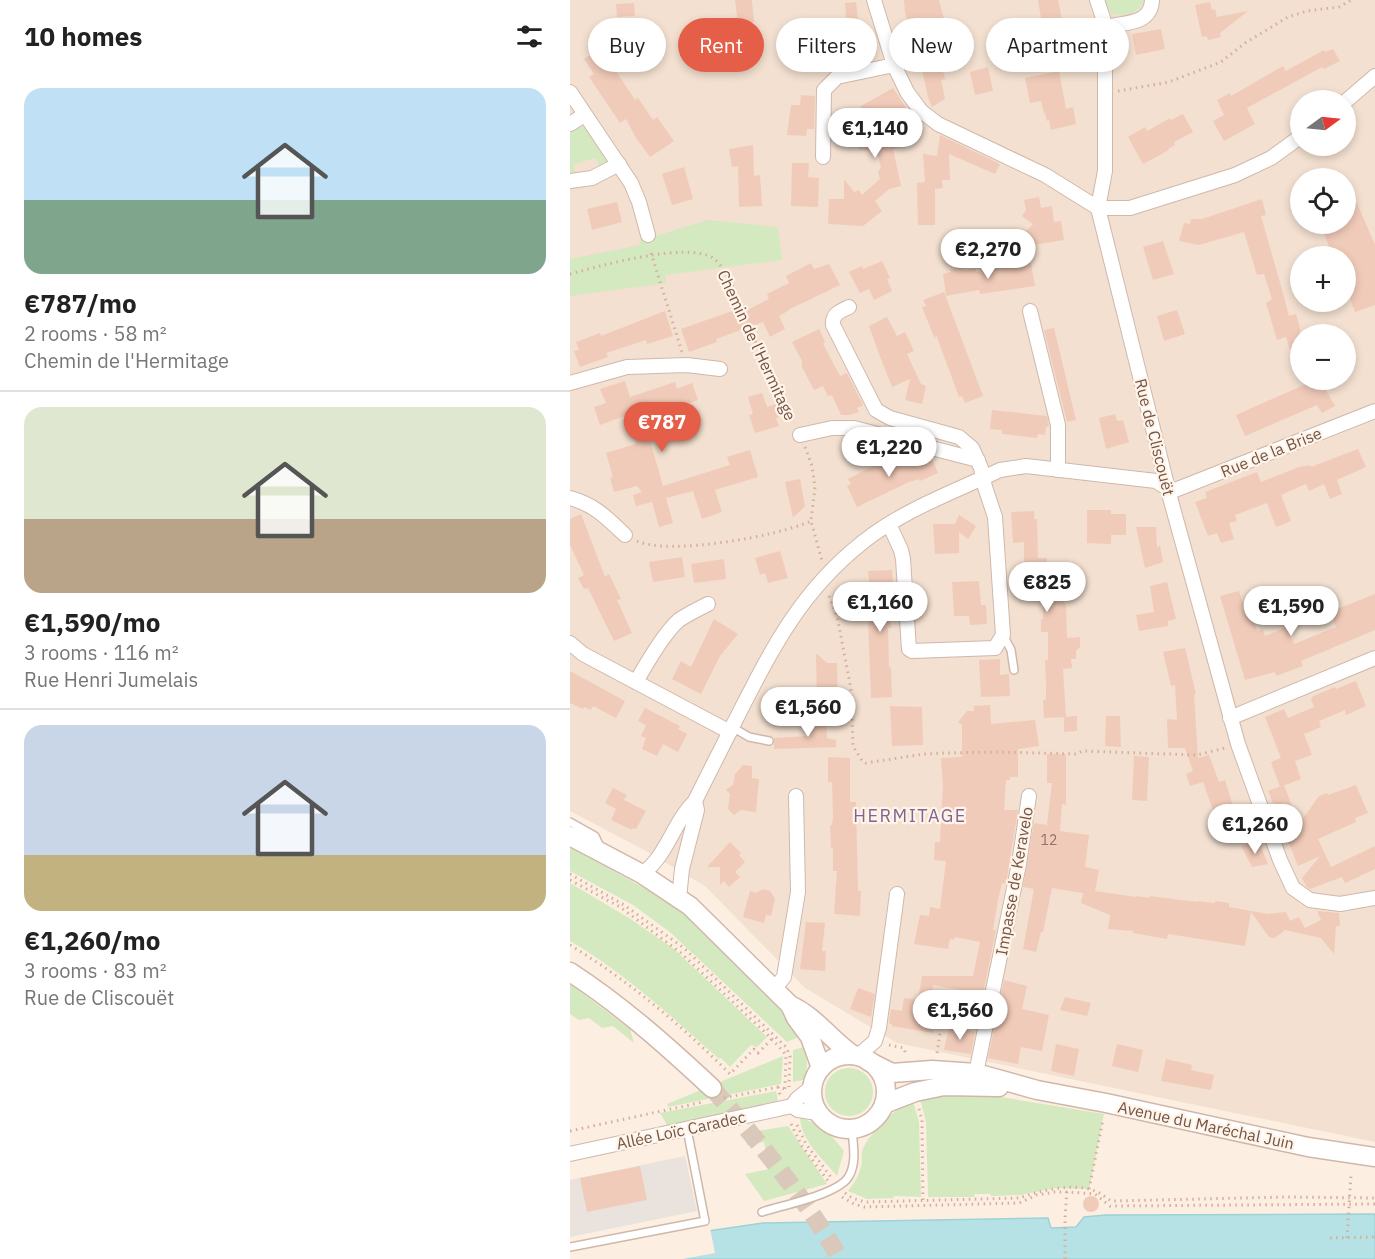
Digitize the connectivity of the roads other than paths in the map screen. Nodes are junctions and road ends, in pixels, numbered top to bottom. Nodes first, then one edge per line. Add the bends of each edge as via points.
1 (874, 0) edge
2 (1096, 0) edge
3 (1152, 0) edge
4 (1103, 18) edge
5 (1129, 22) edge
6 (889, 49) edge
7 (889, 66) edge
8 (898, 72) edge
9 (1105, 72) edge
10 (1375, 76) edge
11 (570, 92) edge
12 (1356, 92) edge
13 (584, 115) junction
14 (570, 124) edge
15 (1290, 144) edge
16 (823, 157) dead end
17 (619, 164) junction
18 (570, 181) edge
19 (1098, 208) junction
20 (648, 235) dead end
21 (849, 307) dead end
22 (1030, 311) dead end
23 (720, 369) dead end
24 (570, 383) edge
25 (1375, 411) edge
26 (800, 435) road end
27 (978, 460) junction
28 (1058, 470) junction
29 (983, 478) junction
30 (1167, 488) junction
31 (570, 498) edge
32 (889, 524) junction
33 (625, 535) road end
34 (708, 604) dead end
35 (1003, 635) junction
36 (570, 643) edge
37 (1375, 658) edge
38 (1014, 670) dead end
39 (636, 682) junction
40 (1230, 718) junction
41 (731, 730) junction
42 (769, 741) dead end
43 (796, 796) dead end
44 (1029, 796) dead end
45 (695, 801) junction
46 (570, 822) edge
47 (570, 836) edge
48 (603, 855) junction
49 (642, 874) junction
50 (897, 894) dead end
51 (679, 898) junction
52 (1375, 898) edge
53 (570, 972) edge
54 (775, 988) junction
55 (790, 1005) junction
56 (860, 1057) junction
57 (821, 1068) junction
58 (976, 1073) junction
59 (805, 1086) junction
60 (712, 1088) tunnel mouth
61 (1036, 1090) junction
62 (884, 1104) junction
63 (793, 1111) junction
64 (819, 1113) junction
65 (852, 1129) junction
66 (687, 1130) junction
67 (570, 1154) edge
68 (1375, 1157) edge
69 (762, 1212) dead end
70 (570, 1247) edge

1 - 6 street
2 - 4 street
3 - 5 street via 1144,19
7 - 16 street via 837,77 824,90
8 - 19 street via 913,102 930,118 1045,175
9 - 19 street via 1105,171
10 - 12 street
11 - 13 street
13 - 14 street
13 - 17 street
15 - 19 street via 1271,158 1235,175 1130,207
17 - 18 street via 592,178
17 - 20 street via 635,193
19 - 30 street, Rue de Cliscouët
21 - 27 street via 837,313 833,325 876,410 890,418 959,437 972,448
22 - 28 street via 1058,425
23 - 24 street via 687,365 627,367
25 - 30 street, Rue de la Brise via 1354,413 1175,490
26 - 27 street, Chemin de l'Hermitage via 854,428
27 - 29 street
28 - 29 street via 1026,466 1000,470
28 - 30 street via 1156,481
29 - 32 street
29 - 35 street via 995,517
30 - 40 street, Rue de Cliscouët
31 - 33 street via 598,510
32 - 35 street via 902,550 909,649 985,650 995,648
32 - 41 street via 824,577 801,604
34 - 39 street via 672,627
35 - 38 lane via 1011,650
36 - 39 street
37 - 40 street
39 - 41 street
40 - 52 street, Rue de Cliscouët via 1293,888 1310,900 1326,903
41 - 42 lane
41 - 45 street
43 - 54 street via 798,892 784,977
44 - 58 street, Impasse de Keravelo
45 - 49 street via 669,844
45 - 51 street via 697,810 682,868
46 - 48 lane via 595,836
47 - 48 main road, Avenue du Maréchal Juin
48 - 49 main road, Avenue du Maréchal Juin
49 - 51 main road, Avenue du Maréchal Juin
50 - 56 street via 879,1028 875,1041
51 - 54 main road, Avenue du Maréchal Juin
53 - 60 main road via 641,1025
54 - 55 main road, Avenue du Maréchal Juin
55 - 56 main road, Avenue du Maréchal Juin via 805,1012 840,1046
55 - 57 main road, Avenue du Maréchal Juin via 810,1037
56 - 57 main road via 834,1058
56 - 58 main road, Avenue du Maréchal Juin via 892,1073
56 - 62 main road via 878,1069 884,1080
57 - 59 main road
58 - 61 main road, Avenue du Maréchal Juin
59 - 63 street
59 - 64 main road
61 - 62 main road, Avenue du Maréchal Juin via 944,1086
61 - 68 main road, Avenue du Maréchal Juin via 1308,1147
62 - 65 main road via 875,1119
63 - 64 street, Allée Loïc Caradec
63 - 66 street, Allée Loïc Caradec
64 - 65 main road via 833,1126
65 - 69 lane via 853,1166 840,1187
66 - 67 street, Allée Loïc Caradec
66 - 70 lane via 705,1221

